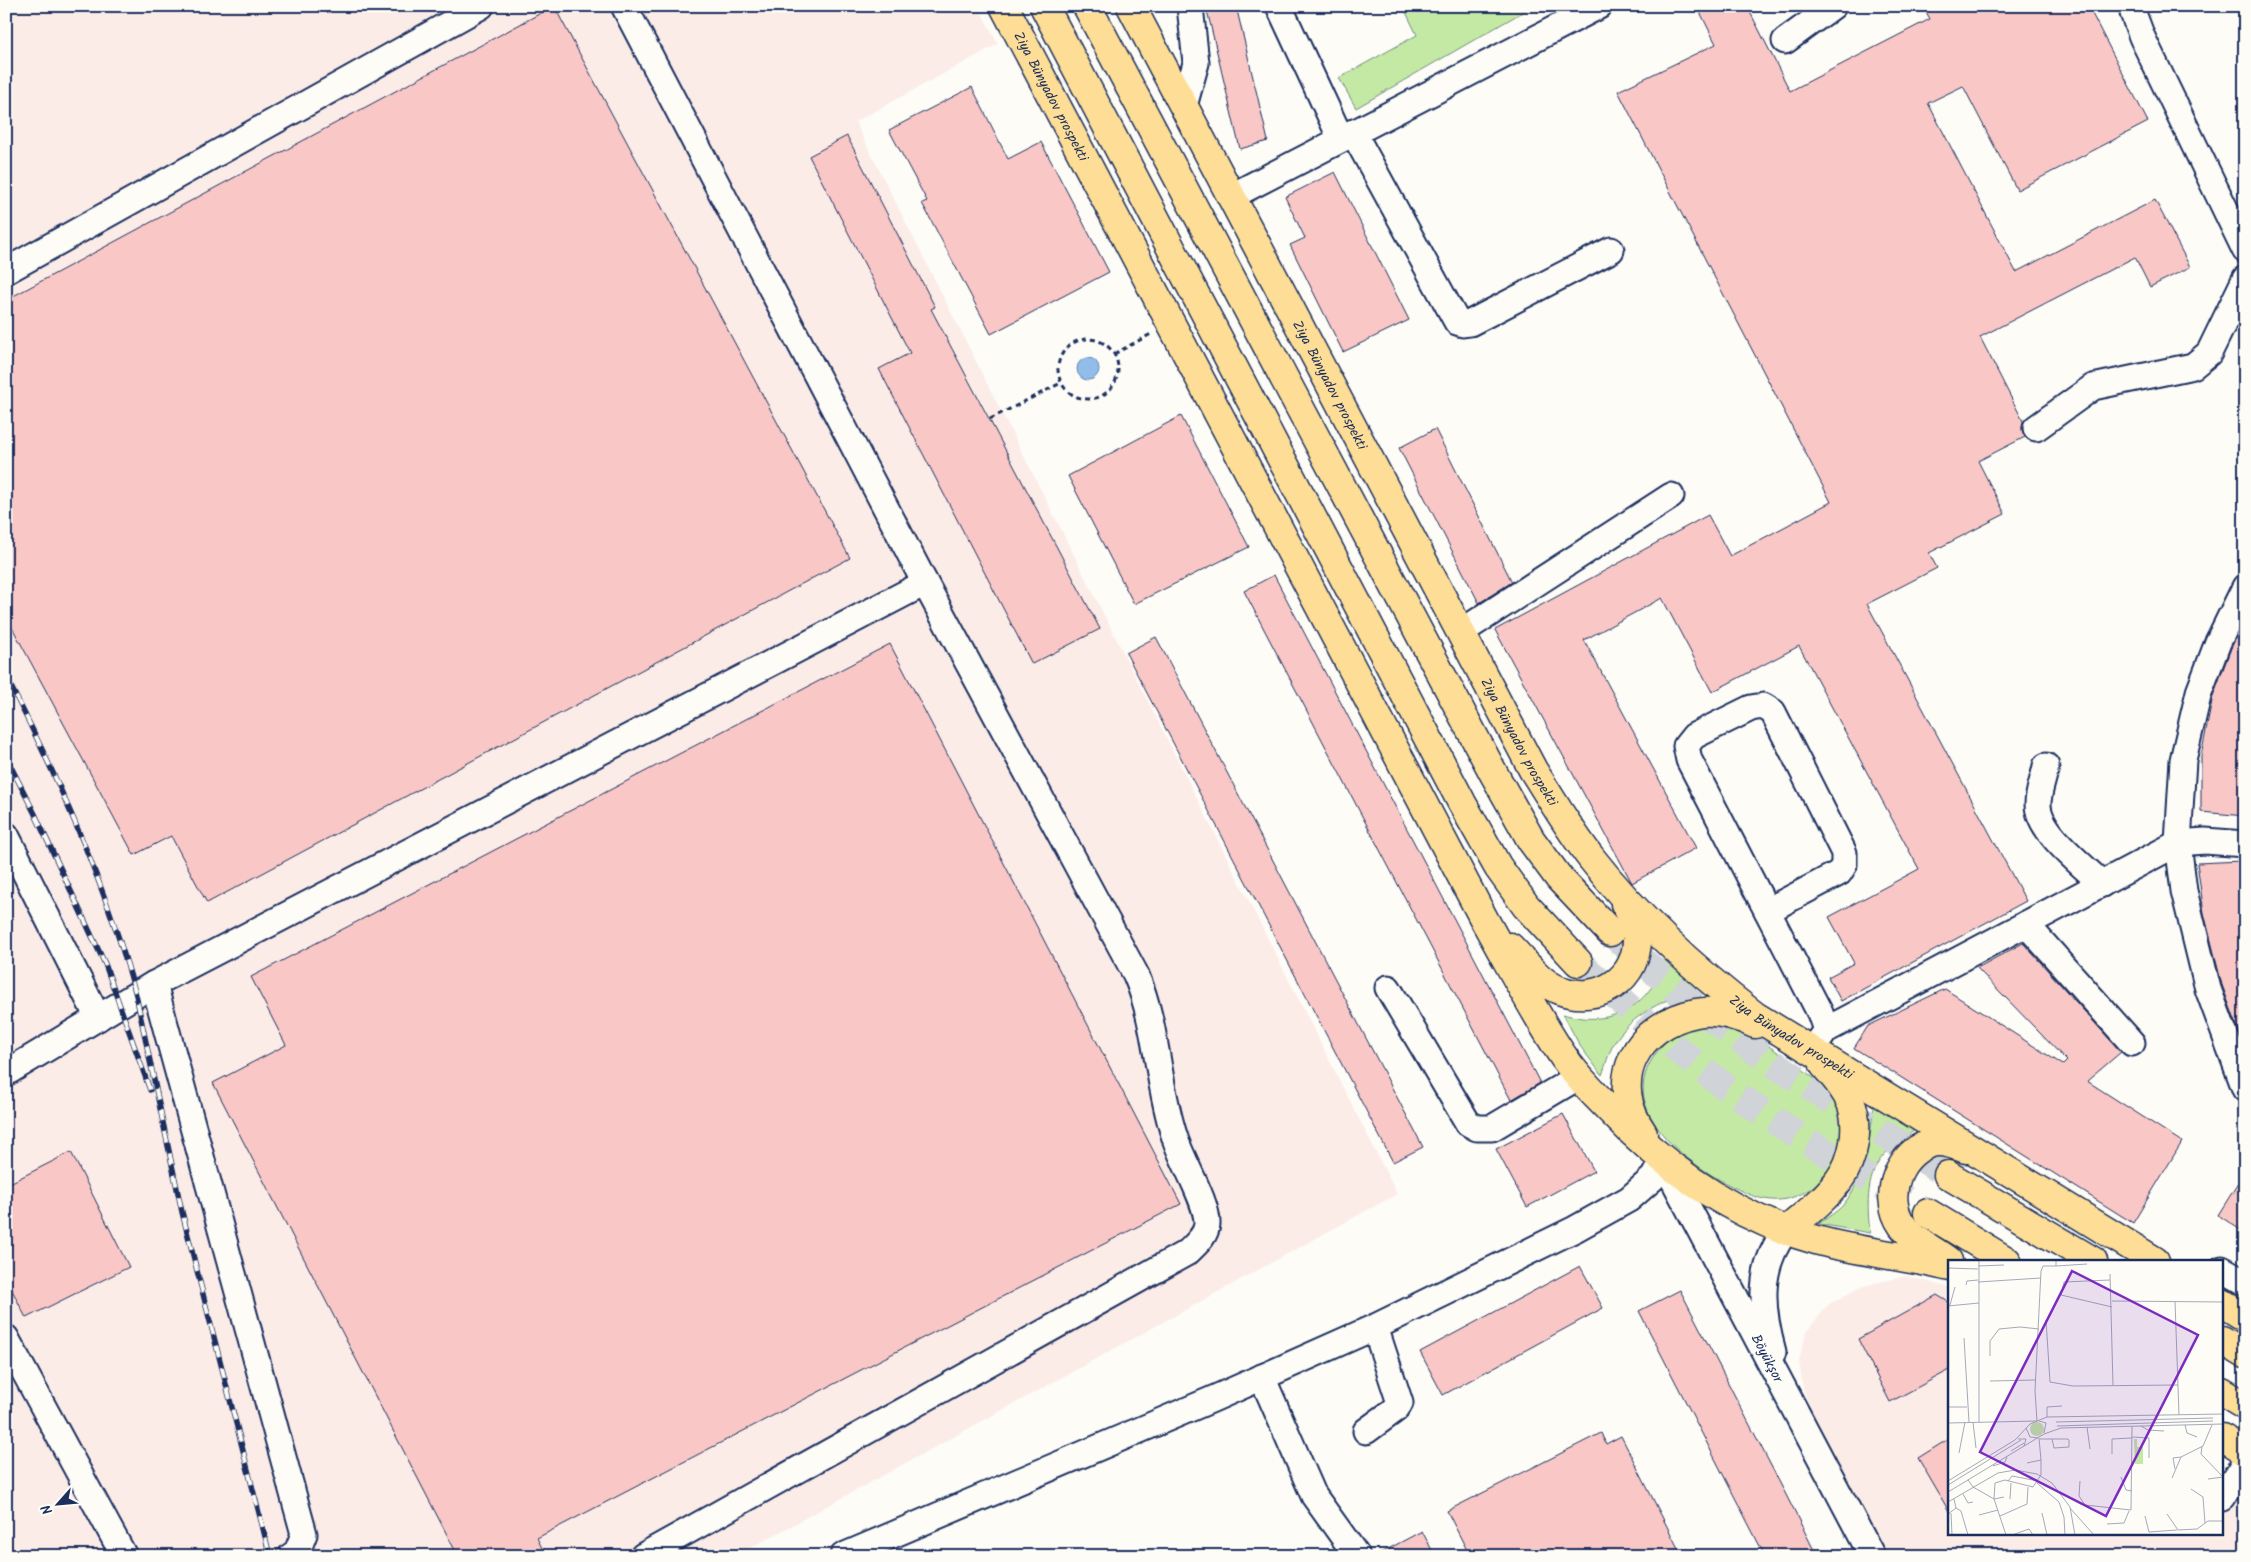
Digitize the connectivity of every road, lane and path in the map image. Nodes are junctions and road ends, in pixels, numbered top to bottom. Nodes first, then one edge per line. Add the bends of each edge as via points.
1 (481, 6) edge
2 (624, 6) edge
3 (1004, 6) edge
4 (1044, 6) edge
5 (1087, 6) edge
6 (1131, 6) edge
7 (1190, 6) edge
8 (1279, 6) edge
9 (1599, 6) edge
10 (1833, 6) edge
11 (2133, 6) edge
12 (1785, 40) dead end
13 (1184, 106) junction
14 (1347, 135) junction
15 (1232, 196) junction
16 (1611, 250) dead end
17 (2245, 250) edge
18 (6, 271) edge
19 (2245, 279) edge
20 (1169, 324) junction
21 (1114, 354) junction
22 (1061, 383) junction
23 (990, 419) dead end
24 (2036, 428) dead end
25 (1672, 496) dead end
26 (924, 583) junction
27 (2245, 587) edge
28 (1461, 632) junction
29 (2046, 766) dead end
30 (6, 835) edge
31 (2178, 843) junction
32 (2245, 844) edge
33 (1612, 884) junction
34 (2102, 884) junction
35 (1767, 911) junction
36 (1485, 921) junction
37 (2026, 924) junction
38 (1610, 932) tunnel mouth
39 (1578, 962) tunnel mouth
40 (154, 984) junction
41 (1388, 988) dead end
42 (98, 1018) junction
43 (1826, 1030) junction
44 (2132, 1043) dead end
45 (1811, 1052) junction
46 (6, 1073) edge
47 (1578, 1077) junction
48 (2245, 1089) edge
49 (1991, 1159) junction
50 (1663, 1160) junction
51 (1948, 1175) tunnel mouth
52 (1928, 1213) tunnel mouth
53 (1786, 1231) junction
54 (2005, 1260) edge
55 (2091, 1260) edge
56 (2153, 1260) edge
57 (1948, 1261) edge
58 (1948, 1267) edge
59 (2224, 1270) edge
60 (2245, 1282) edge
61 (2224, 1304) edge
62 (2245, 1317) edge
63 (1375, 1327) junction
64 (6, 1338) edge
65 (2224, 1341) edge
66 (2245, 1354) edge
67 (1262, 1377) junction
68 (1784, 1391) junction
69 (2224, 1393) edge
70 (2245, 1406) edge
71 (1366, 1431) dead end
72 (2224, 1439) edge
73 (2245, 1452) edge
74 (2245, 1462) edge
75 (2224, 1495) edge
76 (124, 1556) edge
77 (291, 1556) edge
78 (643, 1556) edge
79 (844, 1556) edge
80 (1357, 1556) edge
81 (1872, 1556) edge

1 - 18 street
2 - 26 street
3 - 20 main road, Ziya Bünyadov prospekti
4 - 39 main road via 1498,867 1526,906
5 - 38 main road via 1498,783 1531,840 1559,878
6 - 13 main road, Ziya Bünyadov prospekti
7 - 13 street via 1196,63
8 - 14 street
9 - 14 street
10 - 12 street
11 - 17 street via 2142,37
13 - 15 main road, Ziya Bünyadov prospekti
14 - 15 street
14 - 16 street via 1457,322 1470,323
15 - 28 main road, Ziya Bünyadov prospekti
19 - 24 street via 2209,353 2193,366 2093,387
20 - 21 path
20 - 36 main road, Ziya Bünyadov prospekti
21 - 22 path via 1108,346 1090,338 1070,344 1058,360
21 - 22 path via 1118,374 1115,383 1100,397 1081,399 1071,395
22 - 23 path
25 - 28 street
26 - 40 street
26 - 78 street via 1136,975 1145,996 1169,1119 1207,1224 1202,1239 1188,1252
27 - 31 street via 2218,642 2199,692 2183,760
28 - 33 main road, Ziya Bünyadov prospekti via 1533,770 1575,835
29 - 34 street via 2038,804 2042,818 2053,836
30 - 42 street
31 - 32 street
31 - 34 street
31 - 48 street via 2184,891 2208,989
33 - 36 main road via 1632,915 1638,933 1637,948 1624,974 1615,984 1599,993 1588,996 1573,994 1543,980
33 - 45 main road, Ziya Bünyadov prospekti via 1732,998
34 - 37 street
35 - 35 street via 1689,760 1686,746 1694,736 1751,708 1763,706 1773,712 1778,721 1844,853 1844,865 1839,873
35 - 43 street
36 - 47 main road, Ziya Bünyadov prospekti via 1541,1022
37 - 43 street
37 - 44 street
40 - 42 street
40 - 77 street via 304,1534 297,1552
41 - 47 street via 1468,1122 1477,1128 1492,1128
42 - 46 street
43 - 45 street
45 - 49 main road, Ziya Bünyadov prospekti
45 - 50 main road via 1751,1022 1730,1014 1712,1012 1676,1020 1648,1037 1630,1062 1626,1089 1628,1107
45 - 53 main road via 1833,1075 1851,1103 1854,1144 1847,1167 1830,1192
47 - 50 main road, Ziya Bünyadov prospekti
49 - 56 main road, Ziya Bünyadov prospekti
49 - 57 main road via 1938,1142 1913,1153 1896,1177 1893,1195 1902,1225
50 - 53 main road, Ziya Bünyadov prospekti via 1727,1203
50 - 63 street via 1653,1178 1629,1199
50 - 68 street, Böyükşor
51 - 55 main road
52 - 54 main road
53 - 58 main road, Ziya Bünyadov prospekti via 1817,1241
53 - 68 street via 1768,1260 1764,1293 1771,1347
59 - 60 street
61 - 62 main road
63 - 67 street
63 - 71 street via 1400,1403
64 - 76 street
65 - 66 main road
67 - 79 street
67 - 80 street via 1314,1496
68 - 81 street, Böyükşor
69 - 70 main road
72 - 73 main road
74 - 75 street

